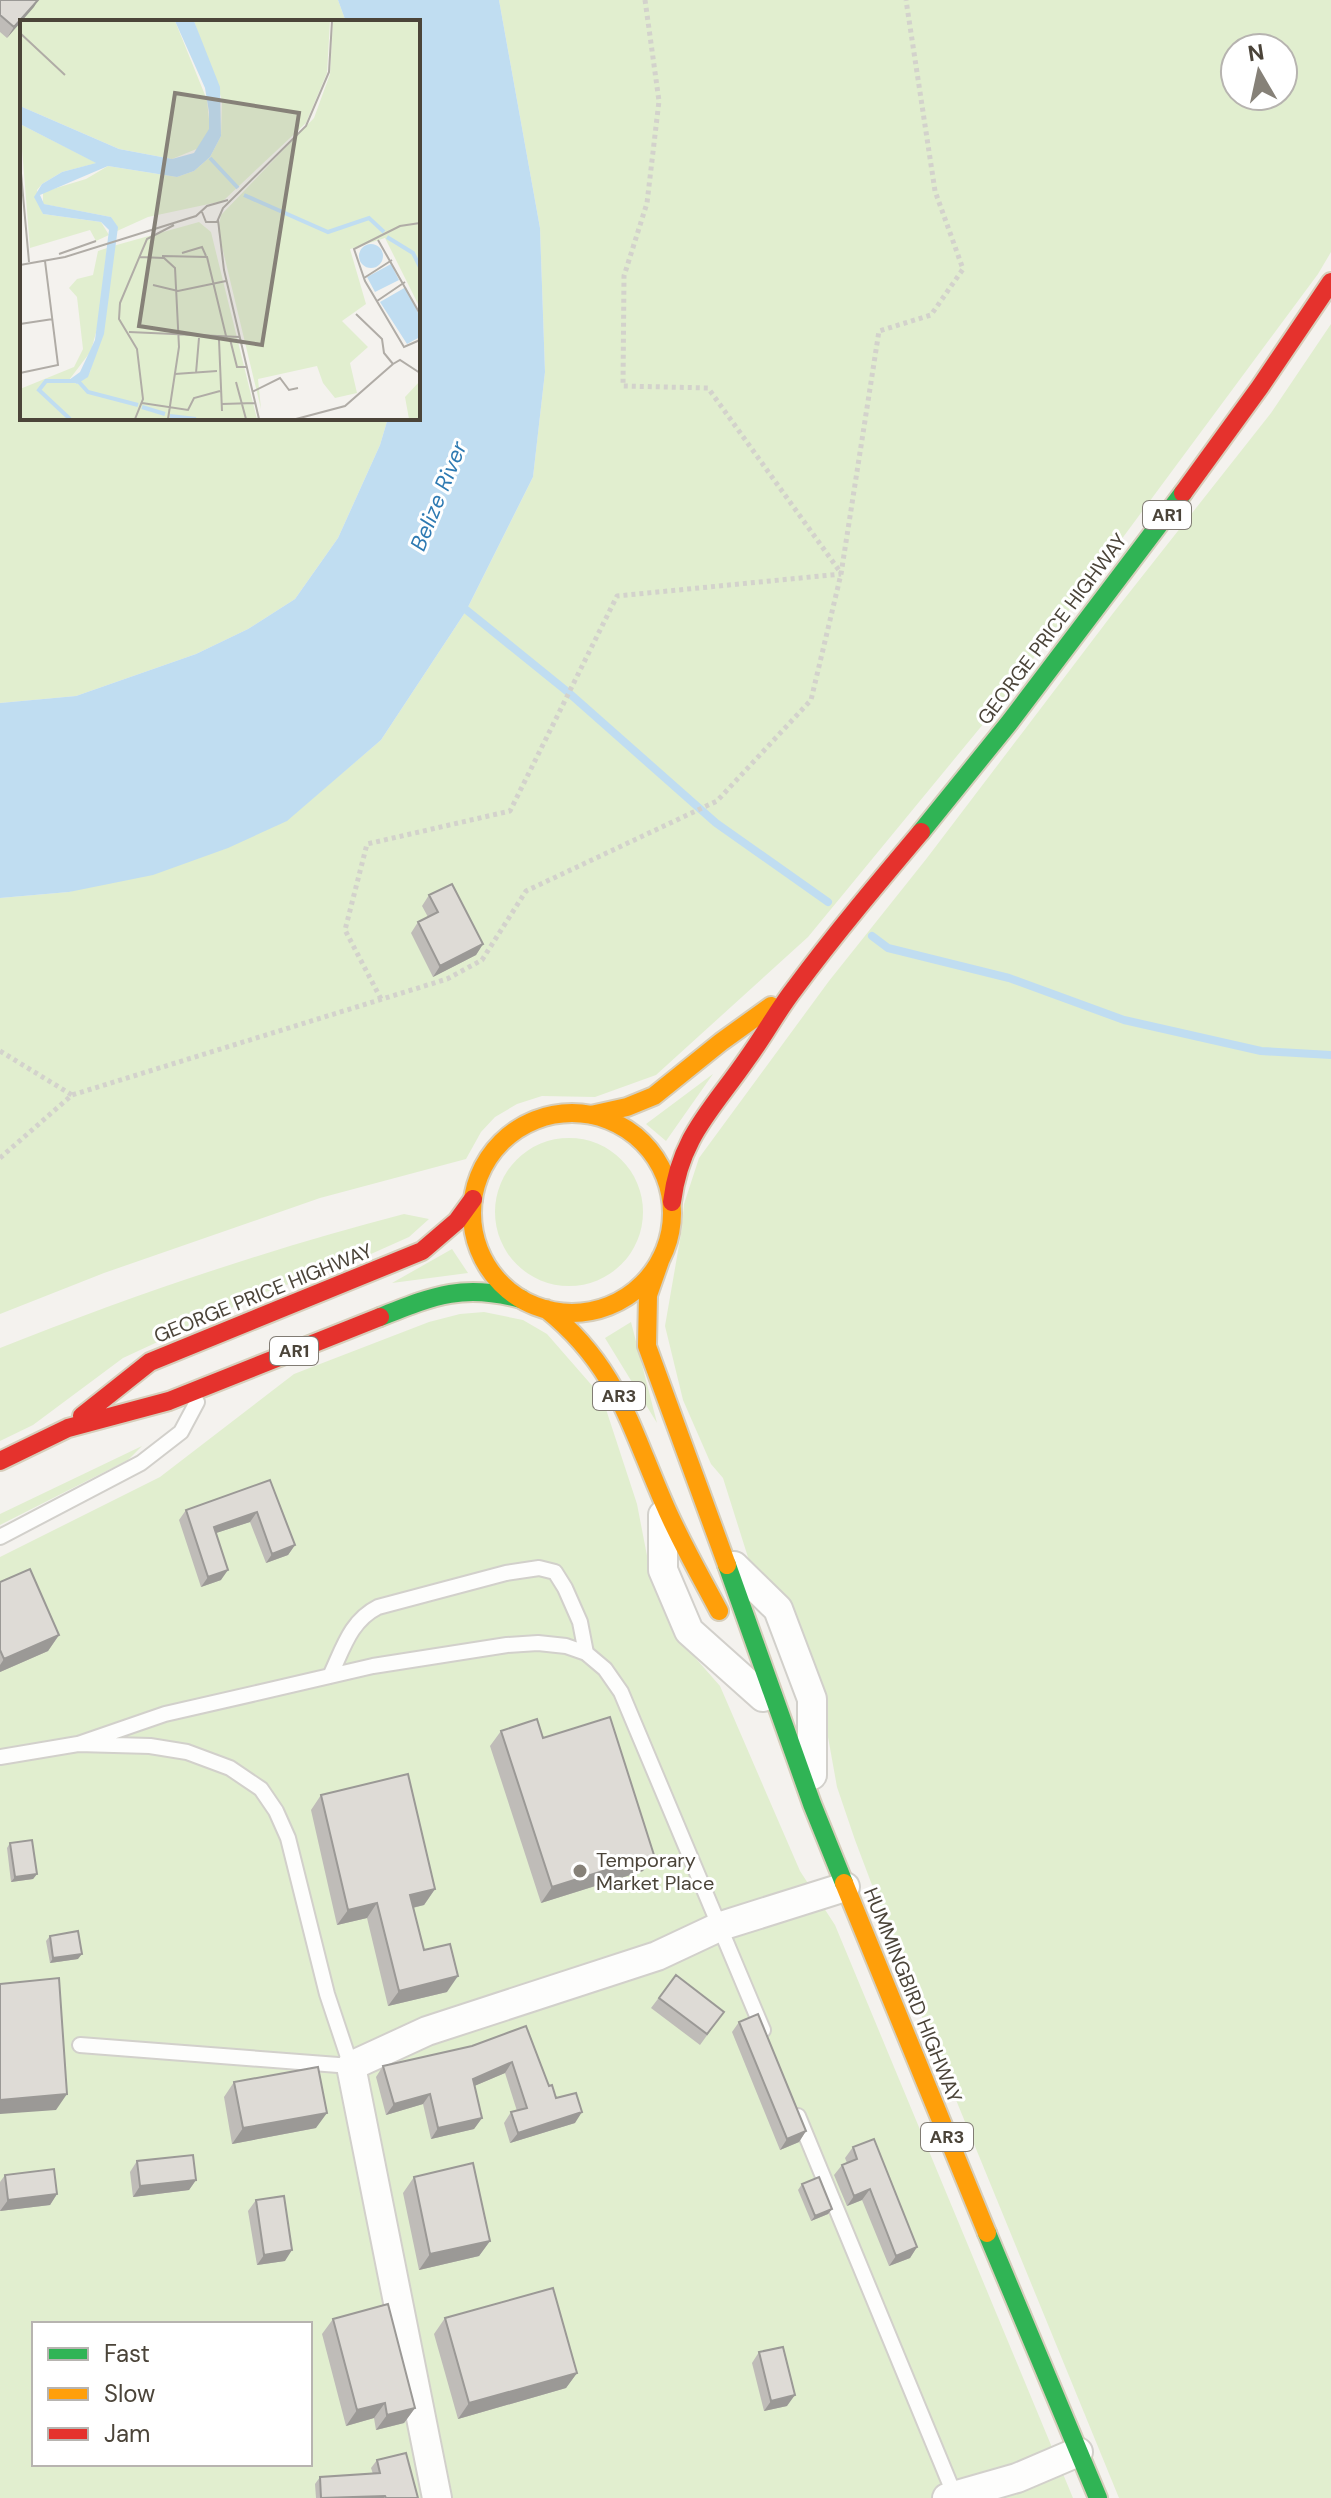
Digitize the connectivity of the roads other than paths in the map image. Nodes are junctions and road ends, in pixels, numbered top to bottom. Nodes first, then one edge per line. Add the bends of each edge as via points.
1 (1331, 282) edge
2 (792, 991) junction
3 (591, 1115) junction
4 (473, 1199) junction
5 (672, 1202) junction
6 (661, 1258) junction
7 (521, 1299) junction
8 (546, 1309) junction
9 (206, 1386) junction
10 (68, 1428) junction
11 (0, 1461) edge
12 (663, 1502) junction
13 (0, 1537) edge
14 (723, 1555) junction
15 (586, 1653) junction
16 (330, 1676) junction
17 (763, 1697) junction
18 (78, 1744) junction
19 (0, 1757) edge
20 (800, 1774) junction
21 (812, 1804) junction
22 (845, 1887) junction
23 (721, 1926) junction
24 (769, 2043) edge
25 (80, 2045) dead end
26 (351, 2066) junction
27 (793, 2102) edge
28 (1078, 2452) junction
29 (986, 2494) edge
30 (951, 2497) edge
31 (437, 2498) edge
32 (1098, 2498) edge

1 - 2 main road, GEORGE PRICE HIGHWAY / AR1 via 1219,446 1117,581 943,808
2 - 3 main road, GEORGE PRICE HIGHWAY / AR1 via 657,1095
2 - 5 main road, GEORGE PRICE HIGHWAY / AR1 via 687,1142 674,1174
3 - 4 main road via 554,1115 519,1129 492,1154
3 - 5 main road via 620,1126 645,1145 663,1171
4 - 7 main road via 474,1232 486,1263
4 - 10 main road, GEORGE PRICE HIGHWAY / AR1 via 422,1251 150,1362
5 - 6 main road via 671,1228
6 - 8 main road via 641,1285 613,1304 579,1313
6 - 14 main road, HUMMINGBIRD HIGHWAY / AR3 via 648,1295 647,1346
7 - 8 main road
7 - 9 main road, GEORGE PRICE HIGHWAY / AR1 via 492,1290 434,1296
8 - 12 main road, HUMMINGBIRD HIGHWAY / AR3 via 589,1347 611,1380
9 - 10 main road, GEORGE PRICE HIGHWAY / AR1
9 - 13 lane via 181,1432 141,1463
10 - 11 main road, GEORGE PRICE HIGHWAY / AR1
12 - 17 main road, HUMMINGBIRD HIGHWAY / AR3
12 - 17 street via 663,1570 689,1631
14 - 20 main road, HUMMINGBIRD HIGHWAY / AR3
14 - 21 street via 778,1609 812,1699
15 - 16 lane via 538,1643 507,1645
15 - 16 lane via 565,1588 555,1572 539,1568 363,1614
15 - 23 lane via 621,1692
16 - 18 lane via 165,1714
17 - 20 main road, HUMMINGBIRD HIGHWAY / AR3
18 - 19 lane
18 - 26 lane via 187,1752 230,1768 261,1789 288,1838
20 - 21 main road, HUMMINGBIRD HIGHWAY / AR3
21 - 22 main road, HUMMINGBIRD HIGHWAY / AR3
22 - 23 street
22 - 28 main road, HUMMINGBIRD HIGHWAY / AR3
23 - 24 lane
23 - 26 street via 657,1956 427,2031
25 - 26 lane
26 - 31 street
27 - 30 lane
28 - 29 street
28 - 32 main road, HUMMINGBIRD HIGHWAY / AR3
29 - 30 street

